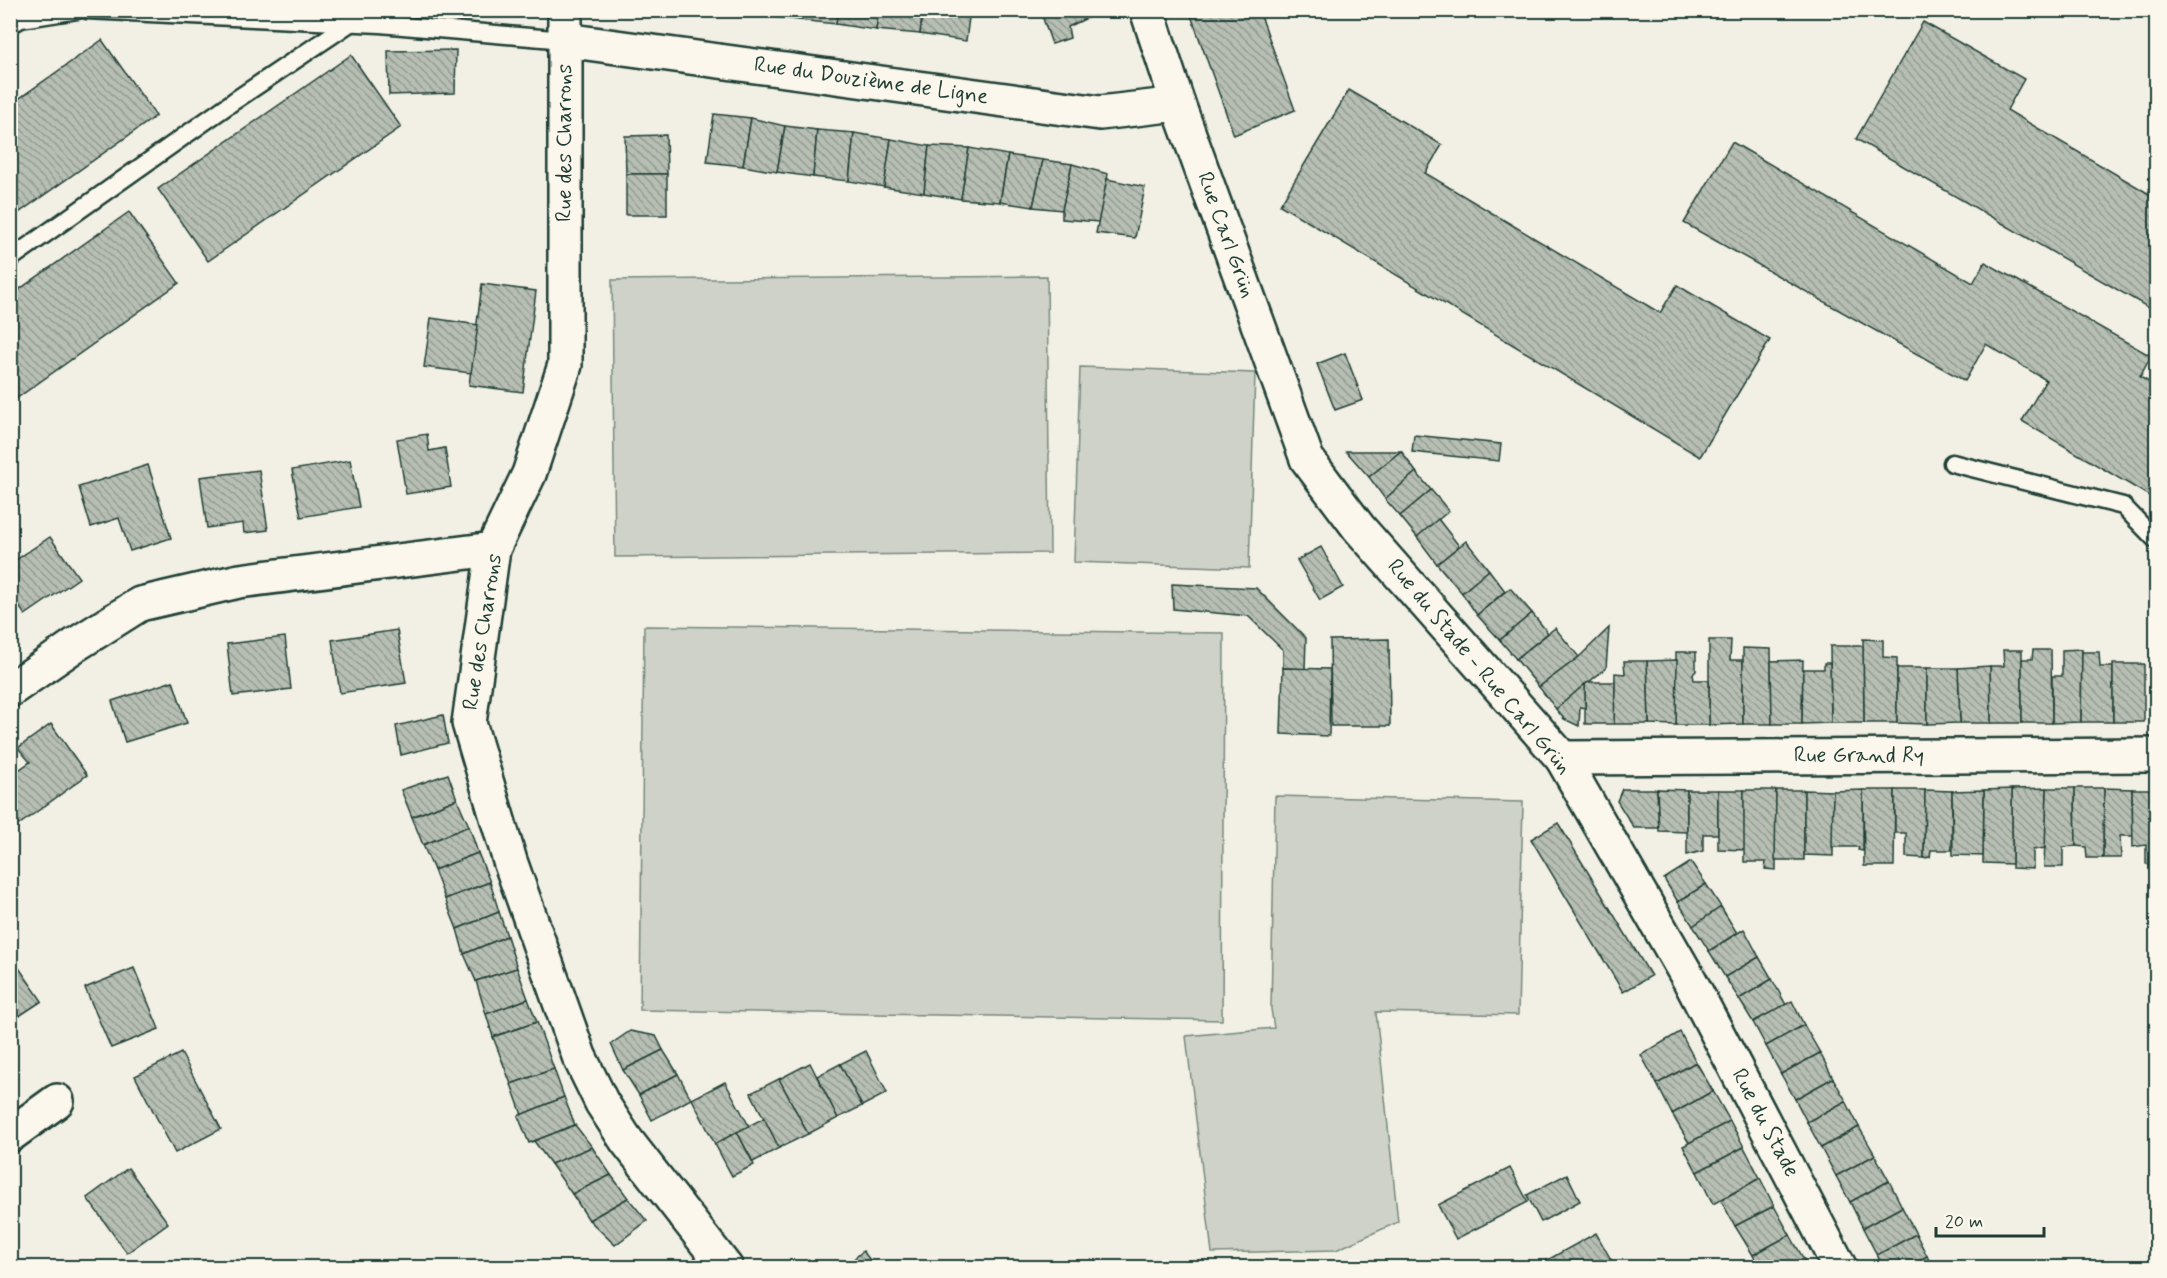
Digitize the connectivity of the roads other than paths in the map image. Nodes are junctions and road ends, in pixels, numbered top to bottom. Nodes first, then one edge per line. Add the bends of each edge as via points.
1 (78, 10) edge
2 (86, 10) edge
3 (1147, 10) edge
4 (350, 23) junction
5 (10, 25) edge
6 (565, 25) edge
7 (1178, 104) junction
8 (10, 259) edge
9 (1307, 459) joint
10 (1952, 463) dead end
11 (2157, 540) edge
12 (493, 549) junction
13 (10, 690) edge
14 (2157, 755) edge
15 (1562, 758) junction
16 (1689, 979) joint
17 (57, 1101) dead end
18 (10, 1135) edge
19 (726, 1268) edge
20 (1840, 1268) edge

1 - 5 lane via 21,19
2 - 4 lane
3 - 7 street, Rue Carl Grün
4 - 6 lane
4 - 8 lane
6 - 7 street, Rue du Douzième de Ligne via 1100,113
6 - 12 street, Rue des Charrons via 565,365 529,474
7 - 9 street, Rue Carl Grün
9 - 15 street, Rue du Stade - Rue Carl Grün via 1359,528
10 - 11 lane via 2123,506
12 - 13 street via 239,581 140,604
12 - 19 street, Rue des Charrons via 469,723 510,861 579,1056 602,1103 626,1140
14 - 15 street, Rue Grand Ry
15 - 16 street, Rue du Stade - Rue Carl Grün
16 - 20 street, Rue du Stade
17 - 18 street

